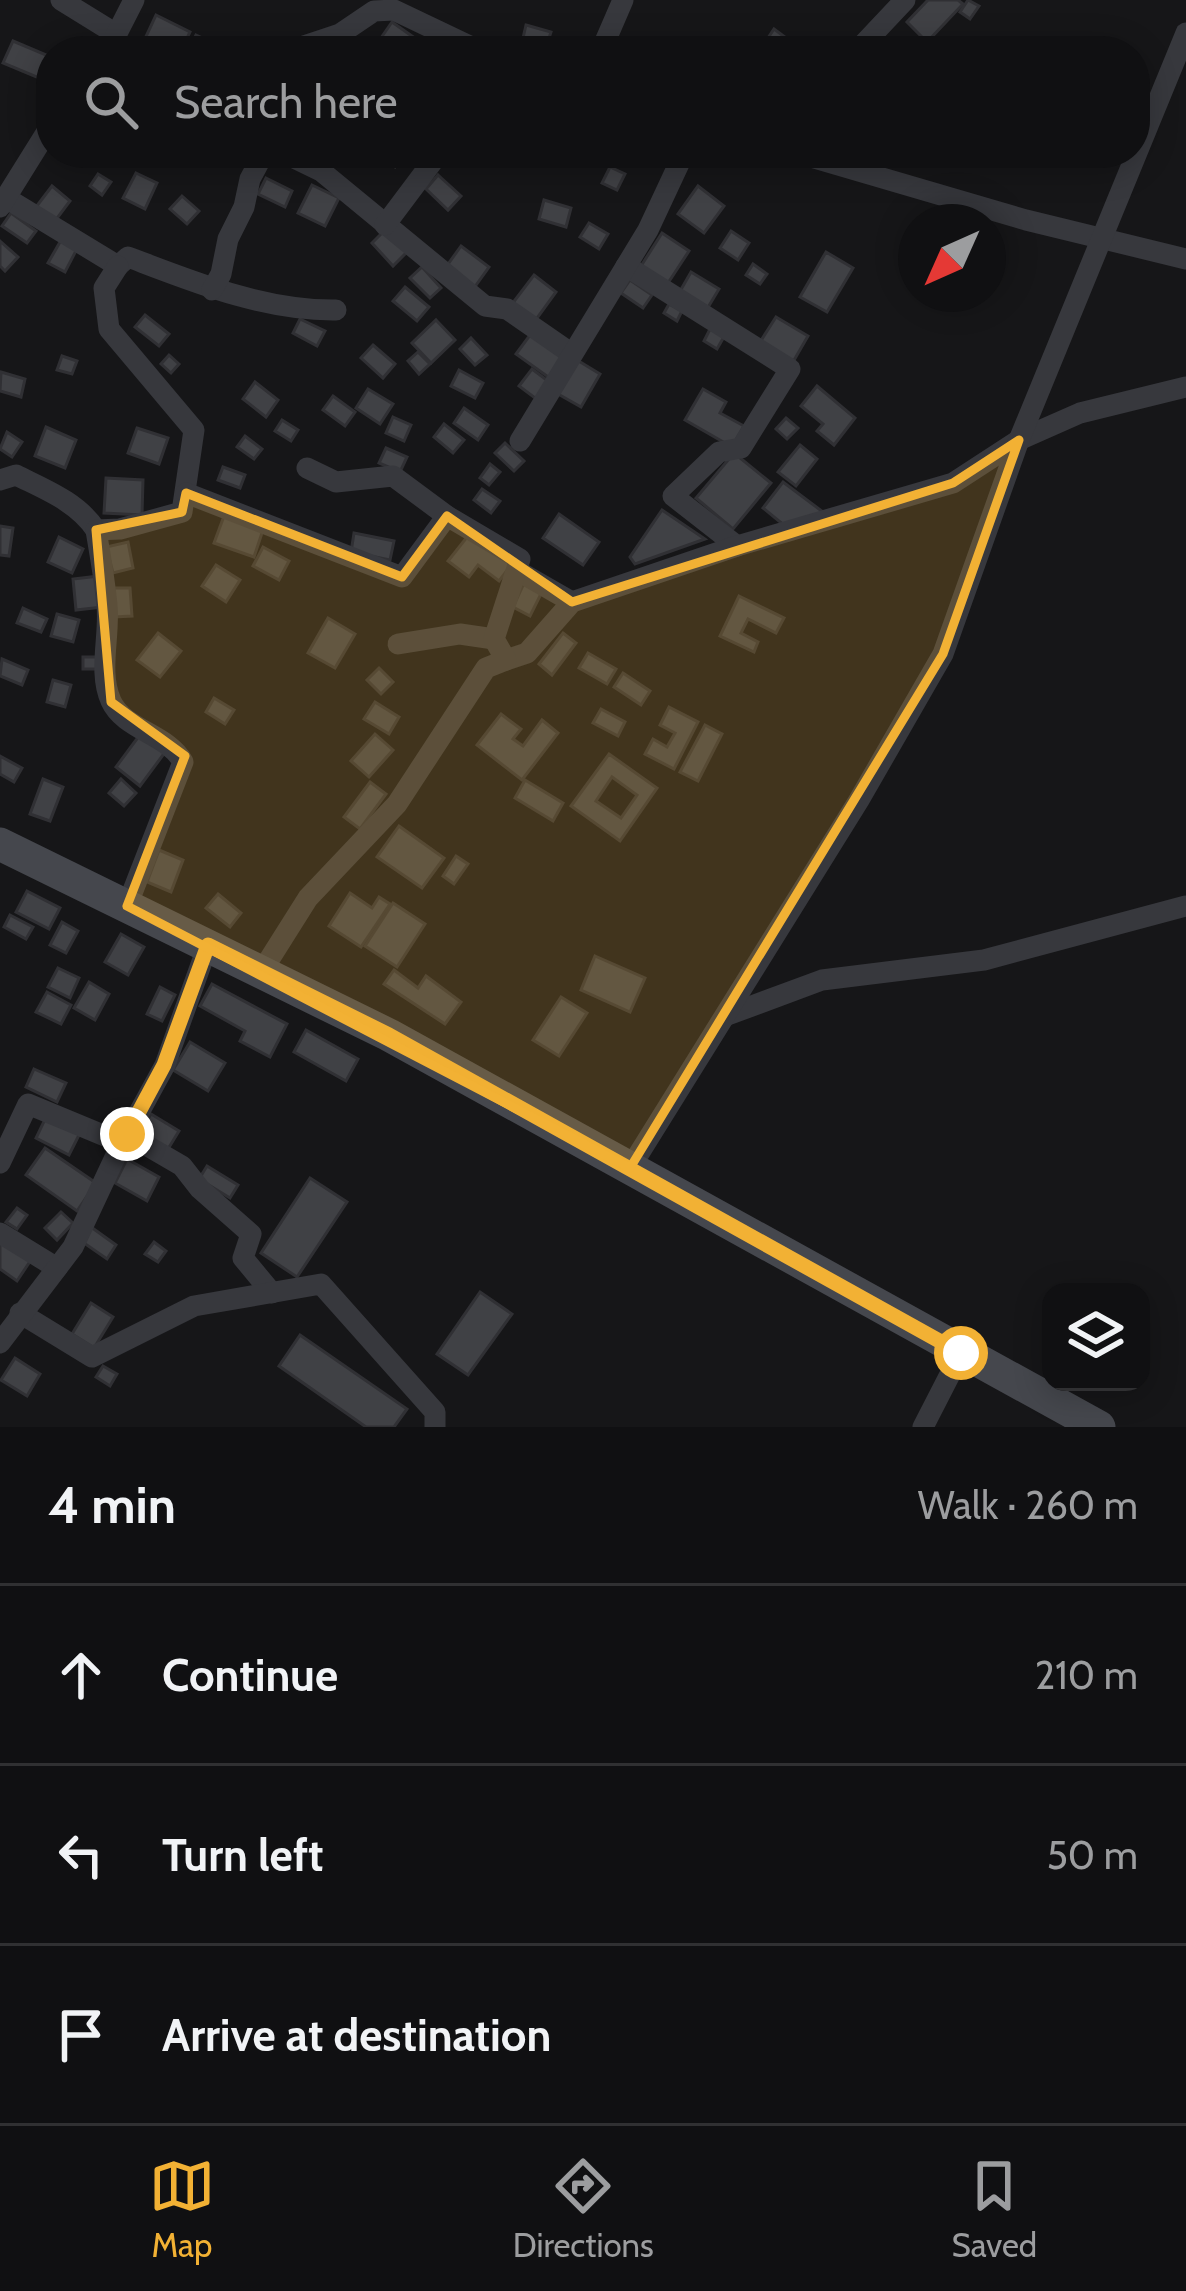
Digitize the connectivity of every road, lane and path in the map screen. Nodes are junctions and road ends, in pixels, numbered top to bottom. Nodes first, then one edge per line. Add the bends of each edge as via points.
1 (61, 0) edge
2 (134, 0) edge
3 (623, 0) edge
4 (905, 0) edge
5 (1186, 33) edge
6 (105, 36) edge
7 (115, 36) edge
8 (334, 36) edge
9 (449, 36) edge
10 (607, 36) edge
11 (870, 36) edge
12 (1150, 121) edge
13 (36, 149) edge
14 (258, 168) edge
15 (315, 168) edge
16 (428, 168) edge
17 (678, 168) edge
18 (851, 168) edge
19 (1131, 168) edge
20 (3, 203) edge
21 (386, 225) junction
22 (1102, 238) junction
23 (1186, 259) edge
24 (118, 266) junction
25 (626, 266) junction
26 (212, 290) junction
27 (336, 310) dead end
28 (572, 354) junction
29 (1186, 387) edge
30 (1019, 440) junction
31 (520, 441) dead end
32 (307, 468) dead end
33 (0, 480) edge
34 (186, 493) junction
35 (446, 516) junction
36 (96, 530) junction
37 (737, 546) junction
38 (518, 572) junction
39 (572, 602) junction
40 (494, 638) junction
41 (398, 644) dead end
42 (506, 660) junction
43 (0, 844) edge
44 (127, 906) junction
45 (1186, 906) edge
46 (208, 945) junction
47 (262, 971) junction
48 (724, 1016) junction
49 (125, 1138) junction
50 (0, 1163) edge
51 (630, 1168) junction
52 (0, 1233) edge
53 (57, 1268) junction
54 (272, 1292) junction
55 (20, 1312) junction
56 (0, 1343) edge
57 (961, 1353) junction
58 (436, 1427) edge
59 (922, 1427) edge
60 (1099, 1427) edge

1 - 6 street
2 - 7 street
3 - 10 street
4 - 11 street
5 - 12 street
8 - 9 street via 374,11 394,10
13 - 20 street
14 - 26 street
15 - 21 street
16 - 21 street
17 - 25 street
18 - 22 street
19 - 22 street
20 - 24 street
21 - 28 street via 485,306 507,309
22 - 23 street
22 - 30 street
24 - 26 street via 128,257
24 - 34 street via 104,288 109,329 194,430
25 - 28 street
25 - 37 street via 790,369 741,448 719,452 673,496
26 - 27 street
28 - 31 street
29 - 30 street via 1080,413
30 - 37 street via 953,483
30 - 48 street via 943,654
32 - 35 street via 336,482 393,476
33 - 36 street via 16,475 61,498
34 - 35 street via 402,577
34 - 36 street via 182,512
35 - 38 street via 520,559
36 - 44 street via 111,702 183,762
37 - 39 street
38 - 39 street
38 - 40 street
39 - 42 street via 527,652
40 - 41 street via 460,634
40 - 42 street
42 - 47 street via 486,668 397,804 308,898
43 - 44 street
44 - 46 street
45 - 48 street via 984,960 822,980
46 - 47 street
46 - 49 street via 164,1065
47 - 51 street
48 - 51 street
49 - 50 street via 28,1104
49 - 53 street
49 - 54 street via 182,1166 251,1234 242,1258
51 - 57 street
52 - 53 street
53 - 55 street
54 - 55 street via 194,1306 92,1357
54 - 58 street via 321,1284 434,1412
55 - 56 street
57 - 59 street
57 - 60 street

